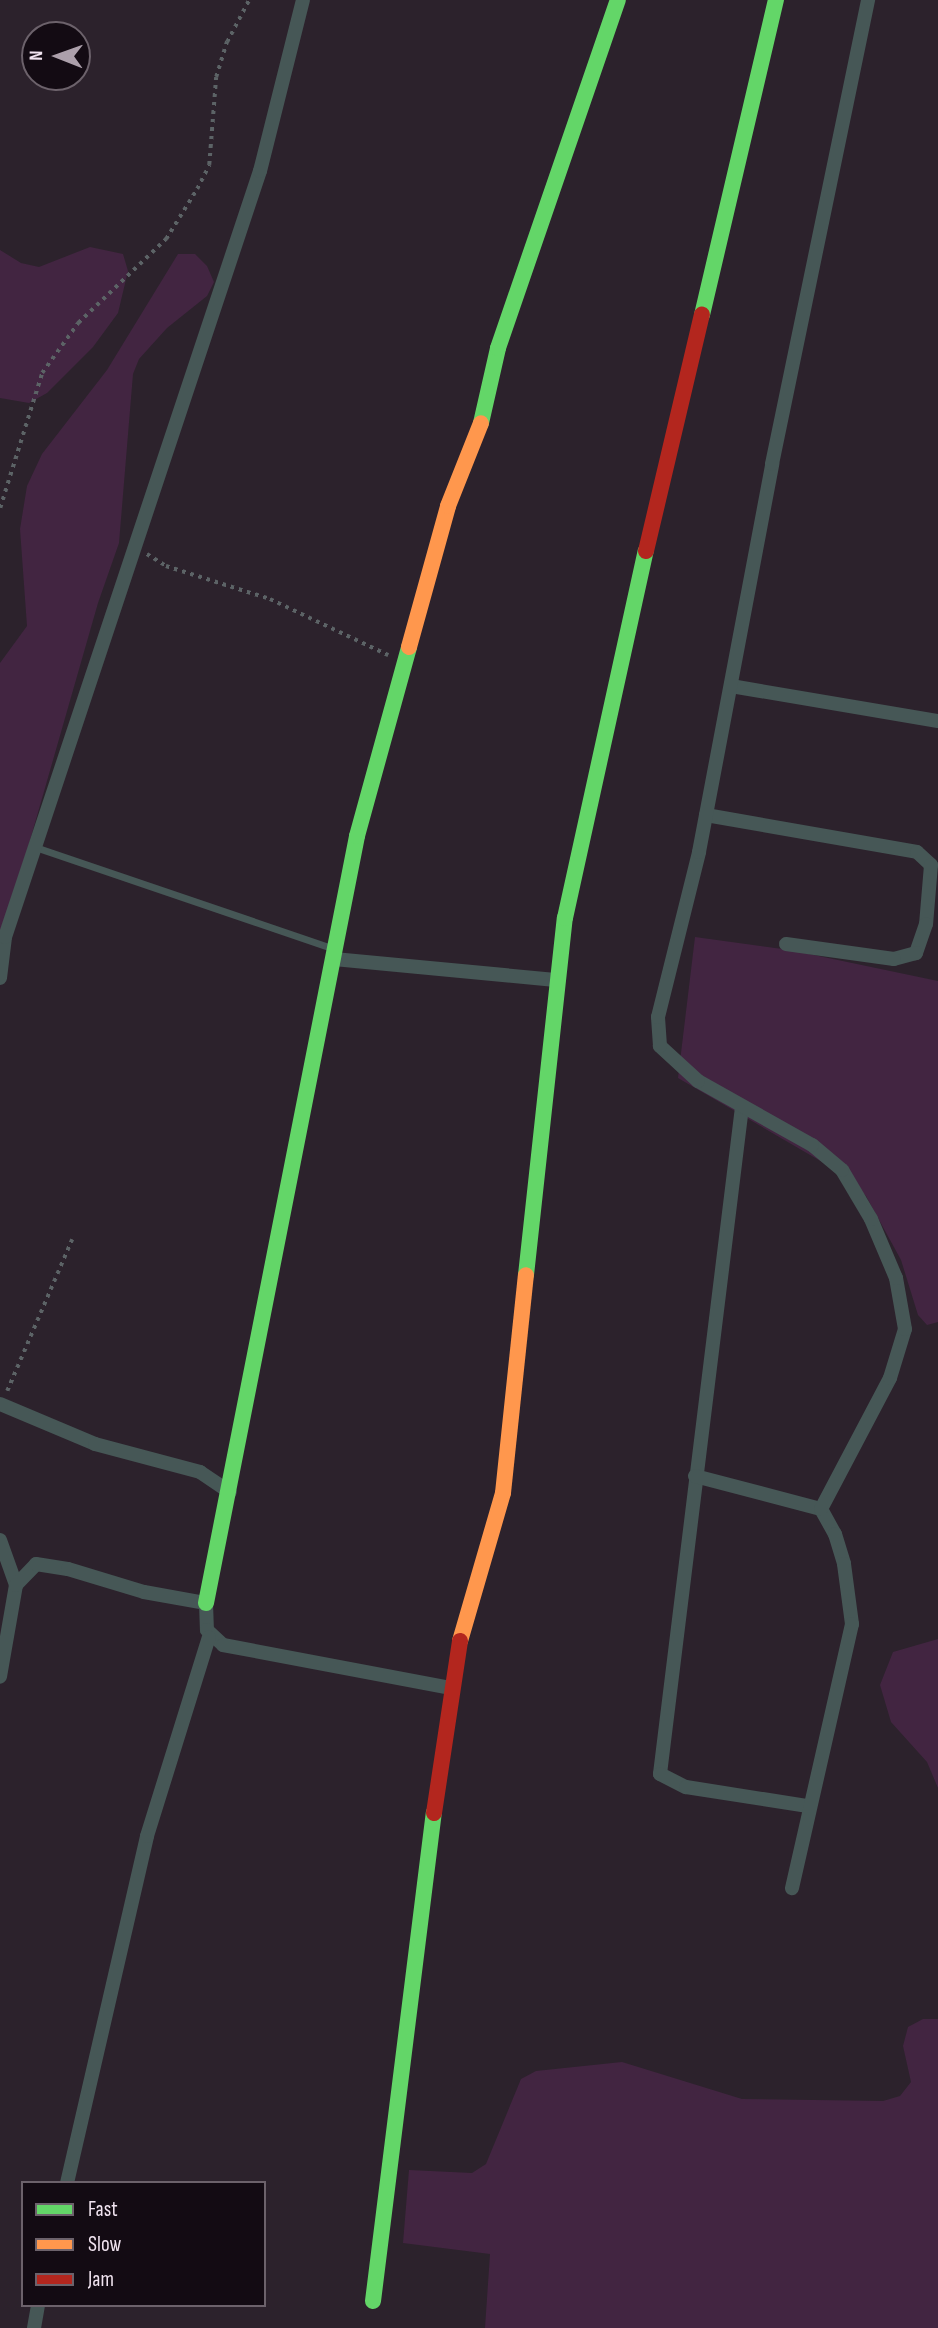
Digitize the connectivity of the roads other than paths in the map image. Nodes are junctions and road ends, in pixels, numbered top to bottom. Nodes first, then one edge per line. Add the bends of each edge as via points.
1 (303, 0) edge
2 (618, 0) edge
3 (776, 0) edge
4 (868, 0) edge
5 (730, 686) junction
6 (938, 721) edge
7 (706, 815) junction
8 (34, 846) junction
9 (786, 944) dead end
10 (334, 954) junction
11 (0, 978) edge
12 (558, 980) junction
13 (742, 1107) junction
14 (1, 1405) edge
15 (695, 1476) junction
16 (230, 1492) junction
17 (821, 1509) junction
18 (0, 1540) edge
19 (16, 1585) junction
20 (206, 1603) junction
21 (209, 1637) junction
22 (0, 1677) edge
23 (450, 1688) junction
24 (807, 1806) junction
25 (792, 1888) dead end
26 (67, 2181) edge
27 (373, 2301) dead end
28 (38, 2307) edge
29 (34, 2328) edge

1 - 8 street via 260,171
2 - 10 street via 498,348 488,403 465,472 449,506 357,836
3 - 12 street via 592,781
4 - 5 street
5 - 6 street
5 - 7 street
7 - 9 street via 917,852 931,865 926,924 916,953 894,959
7 - 13 street via 657,1017 658,1033 660,1045 698,1081
8 - 10 lane
8 - 11 street via 5,937
10 - 12 street
10 - 16 street
12 - 23 street via 503,1493
13 - 15 street
13 - 17 street via 812,1145 842,1170 871,1219 896,1278 905,1329 890,1378
14 - 16 street via 95,1444 200,1472
15 - 17 street
15 - 24 street via 660,1774 686,1787
16 - 20 street
17 - 24 street via 844,1564 852,1624
18 - 19 street
19 - 20 street via 30,1568 53,1565 144,1592
19 - 22 street
20 - 21 street
21 - 23 street via 223,1645
21 - 26 street via 147,1836
23 - 27 street
24 - 25 street
28 - 29 street

